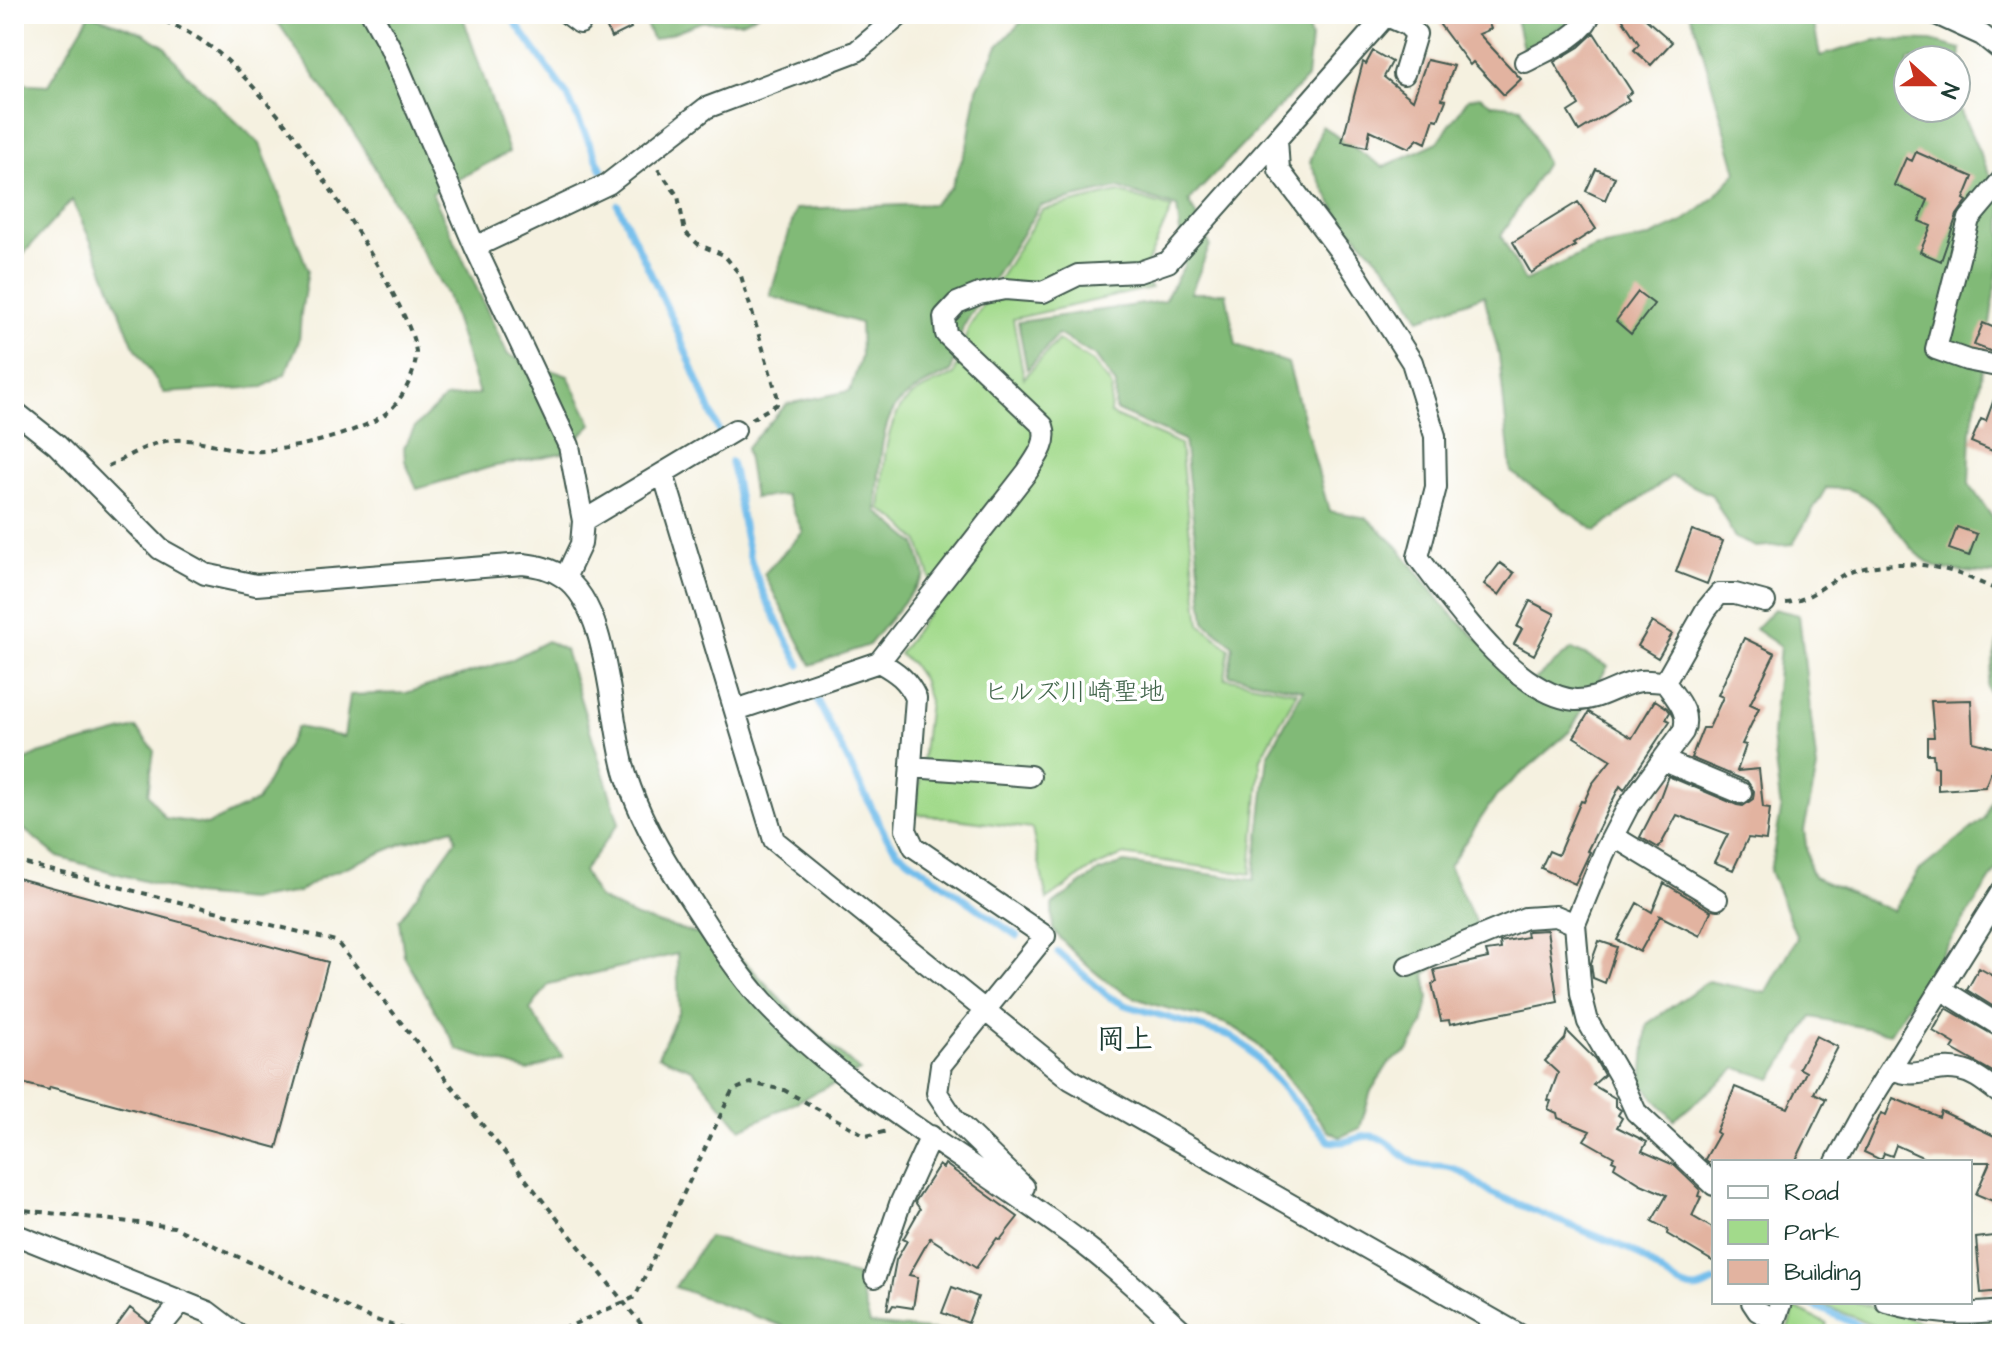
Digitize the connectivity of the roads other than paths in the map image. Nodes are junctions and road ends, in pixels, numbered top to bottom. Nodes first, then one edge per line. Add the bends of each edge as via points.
1 (372, 14) edge
2 (901, 14) edge
3 (1590, 14) edge
4 (1936, 14) edge
5 (1387, 15) edge
6 (2002, 51) edge
7 (1525, 62) dead end
8 (1404, 74) dead end
9 (1277, 139) junction
10 (2002, 180) edge
11 (475, 247) junction
12 (2002, 367) edge
13 (14, 411) edge
14 (735, 430) road end
15 (663, 473) junction
16 (583, 521) junction
17 (565, 578) junction
18 (1765, 602) road end
19 (879, 662) junction
20 (1665, 682) junction
21 (736, 710) junction
22 (1662, 760) junction
23 (912, 767) junction
24 (1030, 776) dead end
25 (1741, 793) dead end
26 (1613, 836) junction
27 (2002, 892) edge
28 (1717, 899) dead end
29 (1575, 924) junction
30 (1408, 966) dead end
31 (1941, 989) junction
32 (986, 1011) junction
33 (2002, 1027) edge
34 (1891, 1068) junction
35 (2002, 1095) edge
36 (931, 1136) junction
37 (1837, 1160) edge
38 (1712, 1183) edge
39 (1017, 1198) junction
40 (14, 1234) edge
41 (875, 1277) dead end
42 (182, 1301) junction
43 (1753, 1304) edge
44 (1893, 1304) edge
45 (2002, 1311) edge
46 (1775, 1319) edge
47 (155, 1334) edge
48 (237, 1334) edge
49 (1186, 1334) edge
50 (1518, 1334) edge

1 - 11 street
2 - 11 street via 857,51 706,108 608,184
3 - 7 street via 1572,35
4 - 6 street via 1982,35
5 - 8 street via 1416,34
5 - 9 street
9 - 19 street via 1168,262 1139,272 1078,275 1043,292 1005,289 979,294 957,303 944,317 946,334 1043,426 1046,435 1027,472
9 - 20 street via 1279,170 1348,262 1412,362 1435,436 1436,487 1418,557 1494,651 1544,689 1574,700 1640,681
10 - 12 street via 1969,219 1936,349
11 - 16 street via 569,446
13 - 17 street via 57,445 160,549 205,574 256,585 523,564 546,567
14 - 15 street
15 - 16 street
15 - 21 street
16 - 17 street via 581,544
17 - 36 street via 592,615 625,772 666,863 762,1000 828,1060
18 - 20 street via 1719,594
19 - 21 street
19 - 23 street via 910,684 916,698
20 - 22 street via 1686,713 1686,724
21 - 32 street via 774,840
22 - 25 street
22 - 26 street
23 - 24 street
23 - 32 street via 906,830 914,847 1045,936
26 - 28 street
26 - 29 street
27 - 31 street
29 - 30 street via 1556,916 1525,918
29 - 38 street via 1588,1022 1636,1112
31 - 33 street
31 - 34 street
32 - 39 street via 941,1065 937,1093 954,1119 1024,1187
32 - 50 street via 1070,1079
34 - 35 street via 1904,1075 1956,1069 1979,1077
34 - 37 street
36 - 39 street
36 - 41 street
39 - 49 street via 1091,1250
40 - 42 street
42 - 47 street
42 - 48 street
43 - 46 street
44 - 45 street via 1952,1315

